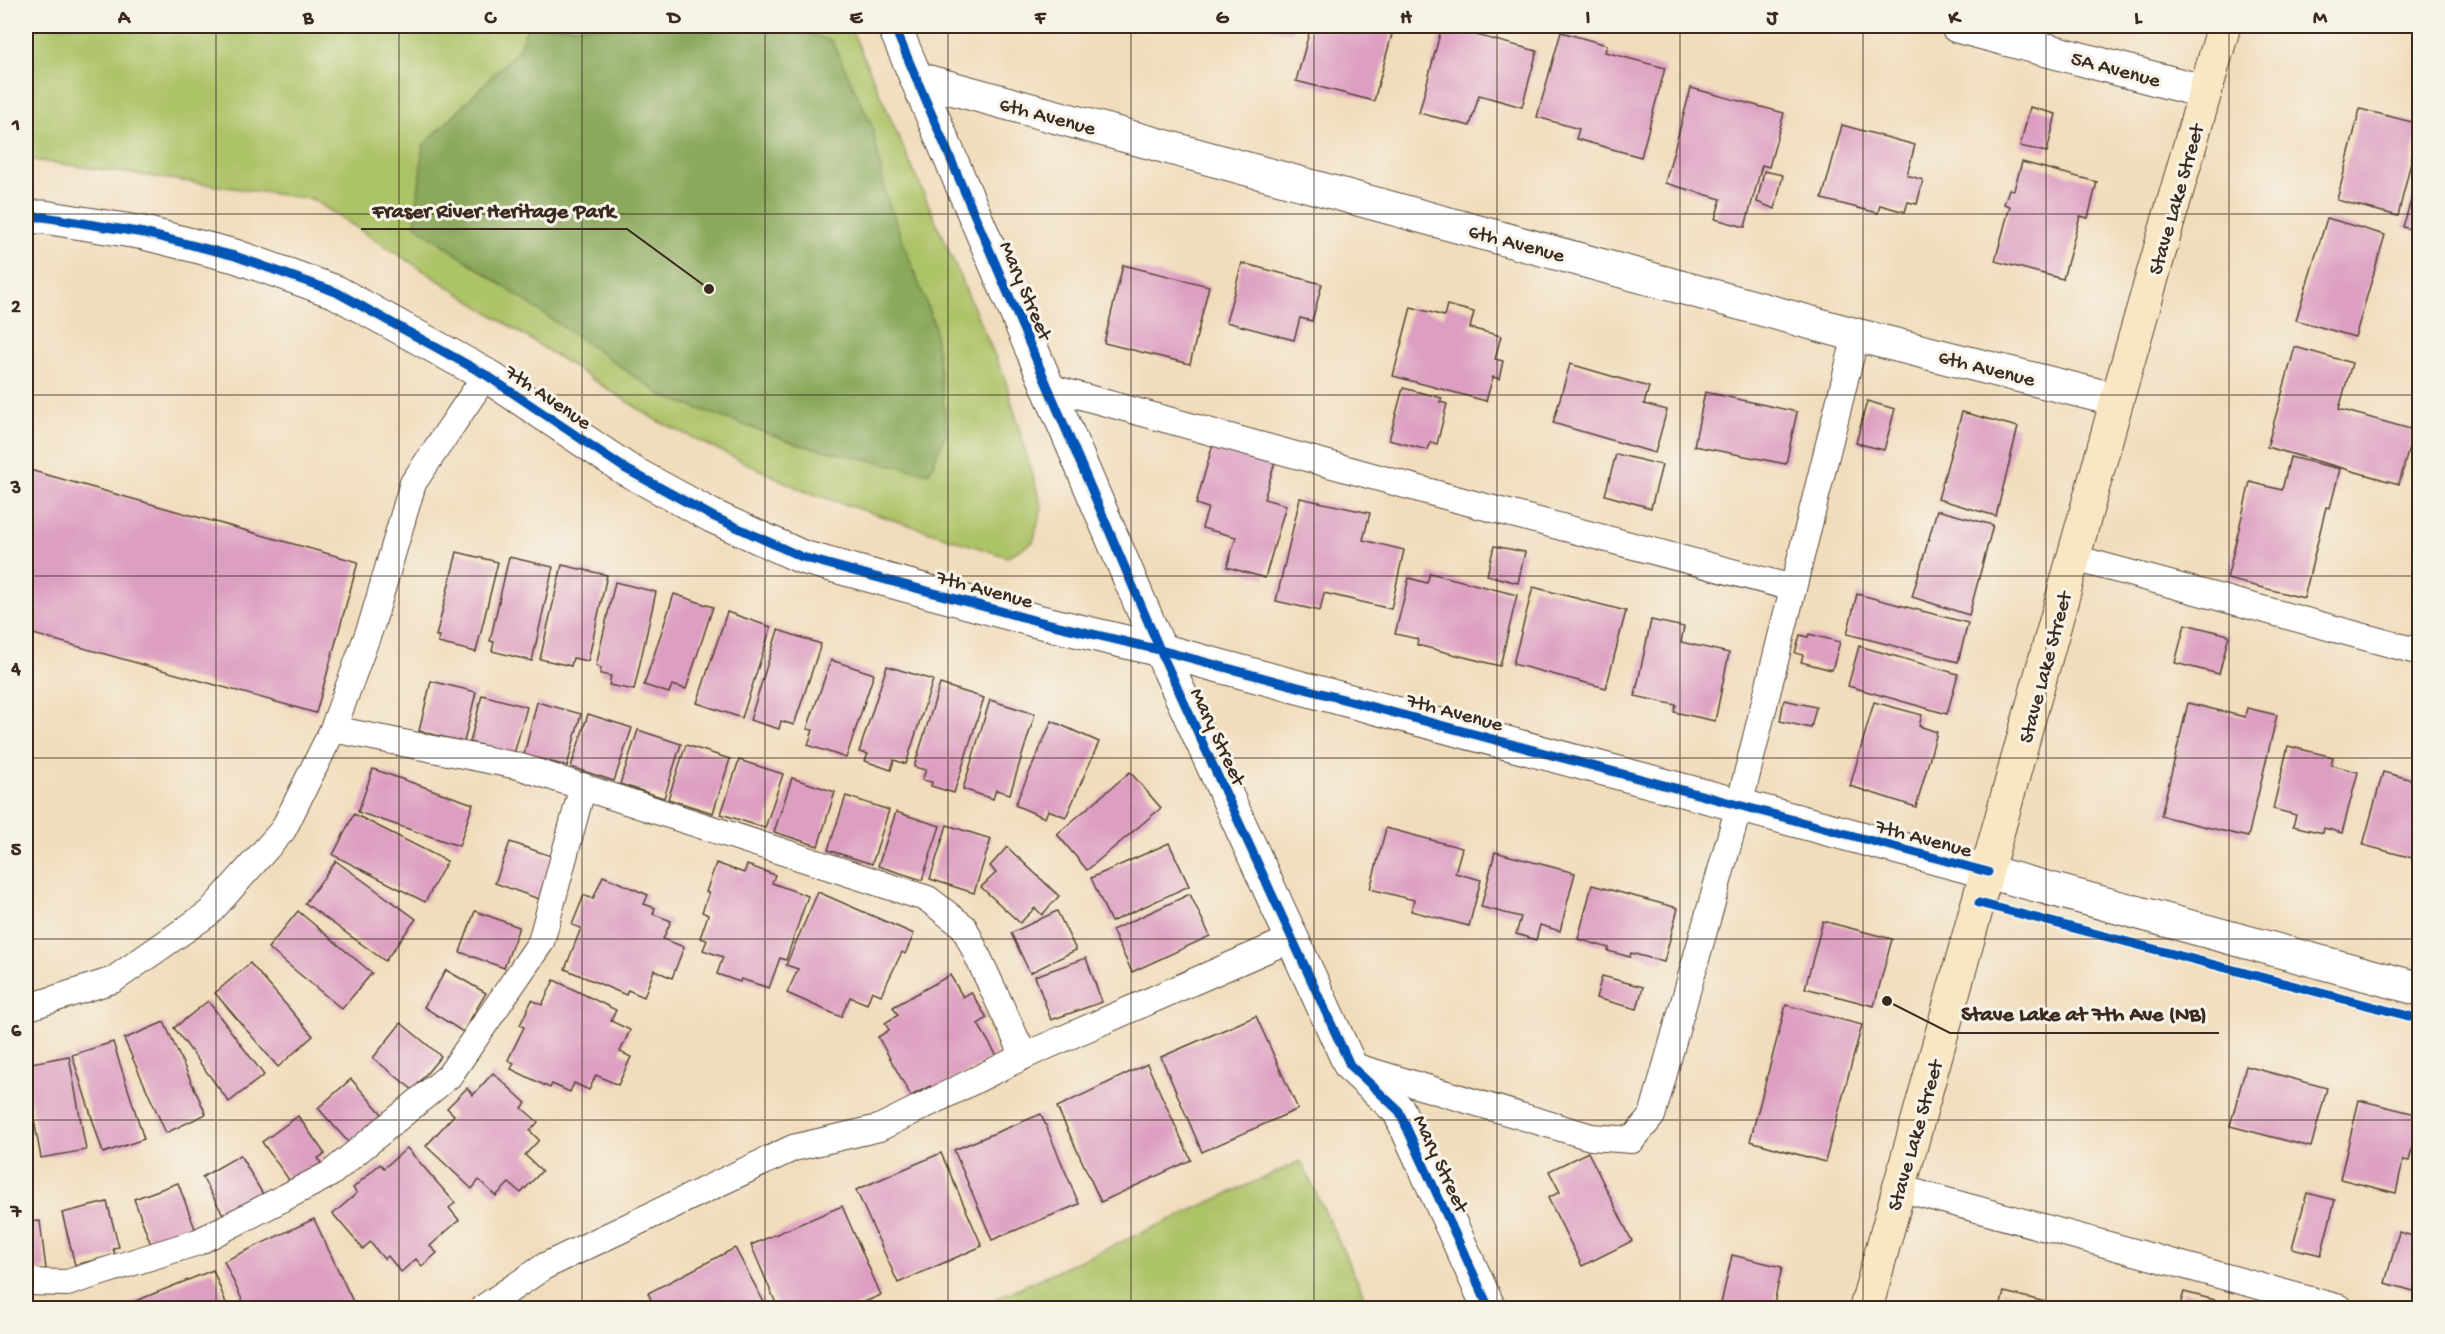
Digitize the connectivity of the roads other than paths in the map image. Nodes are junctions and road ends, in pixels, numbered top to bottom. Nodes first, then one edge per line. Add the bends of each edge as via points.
1 (894, 26) edge
2 (1957, 26) edge
3 (2224, 26) edge
4 (918, 79) junction
5 (2205, 92) junction
6 (26, 216) edge
7 (1856, 335) junction
8 (486, 375) junction
9 (1048, 387) junction
10 (2117, 400) junction
11 (2074, 558) junction
12 (1793, 588) junction
13 (1160, 650) junction
14 (2420, 652) edge
15 (333, 729) junction
16 (582, 786) junction
17 (1739, 806) junction
18 (1988, 872) junction
19 (1293, 938) junction
20 (2420, 989) edge
21 (26, 1008) edge
22 (1024, 1056) junction
23 (1350, 1065) junction
24 (1899, 1188) junction
25 (26, 1282) edge
26 (483, 1308) edge
27 (1489, 1308) edge
28 (1866, 1308) edge
29 (2340, 1308) edge

1 - 4 street, Mary Street
2 - 5 street, 5A Avenue
3 - 5 main road, Stave Lake Street
4 - 7 street, 6th Avenue
4 - 9 street, Mary Street
5 - 10 main road, Stave Lake Street
6 - 8 street, 7th Avenue via 144,233 235,256 336,292
7 - 10 street, 6th Avenue
7 - 12 lane
8 - 13 street, 7th Avenue via 626,469 712,516 802,557
8 - 15 lane via 413,483 372,623
9 - 12 lane
9 - 13 street, Mary Street
10 - 11 main road, Stave Lake Street
11 - 14 lane
11 - 18 main road, Stave Lake Street
12 - 17 lane
13 - 17 street, 7th Avenue
13 - 19 street, Mary Street
15 - 16 lane via 518,766
15 - 21 lane via 283,830 209,913 113,981
16 - 22 lane via 928,899 964,927
16 - 25 lane via 541,942 449,1076 330,1174 198,1242 67,1283
17 - 18 street, 7th Avenue
17 - 23 lane via 1652,1116 1632,1140 1591,1137
18 - 20 street, 7th Avenue
18 - 24 main road, Stave Lake Street
19 - 22 lane
19 - 23 street, Mary Street
22 - 26 lane via 879,1128 793,1148 545,1266
23 - 27 street, Mary Street via 1399,1111
24 - 28 main road, Stave Lake Street
24 - 29 lane

